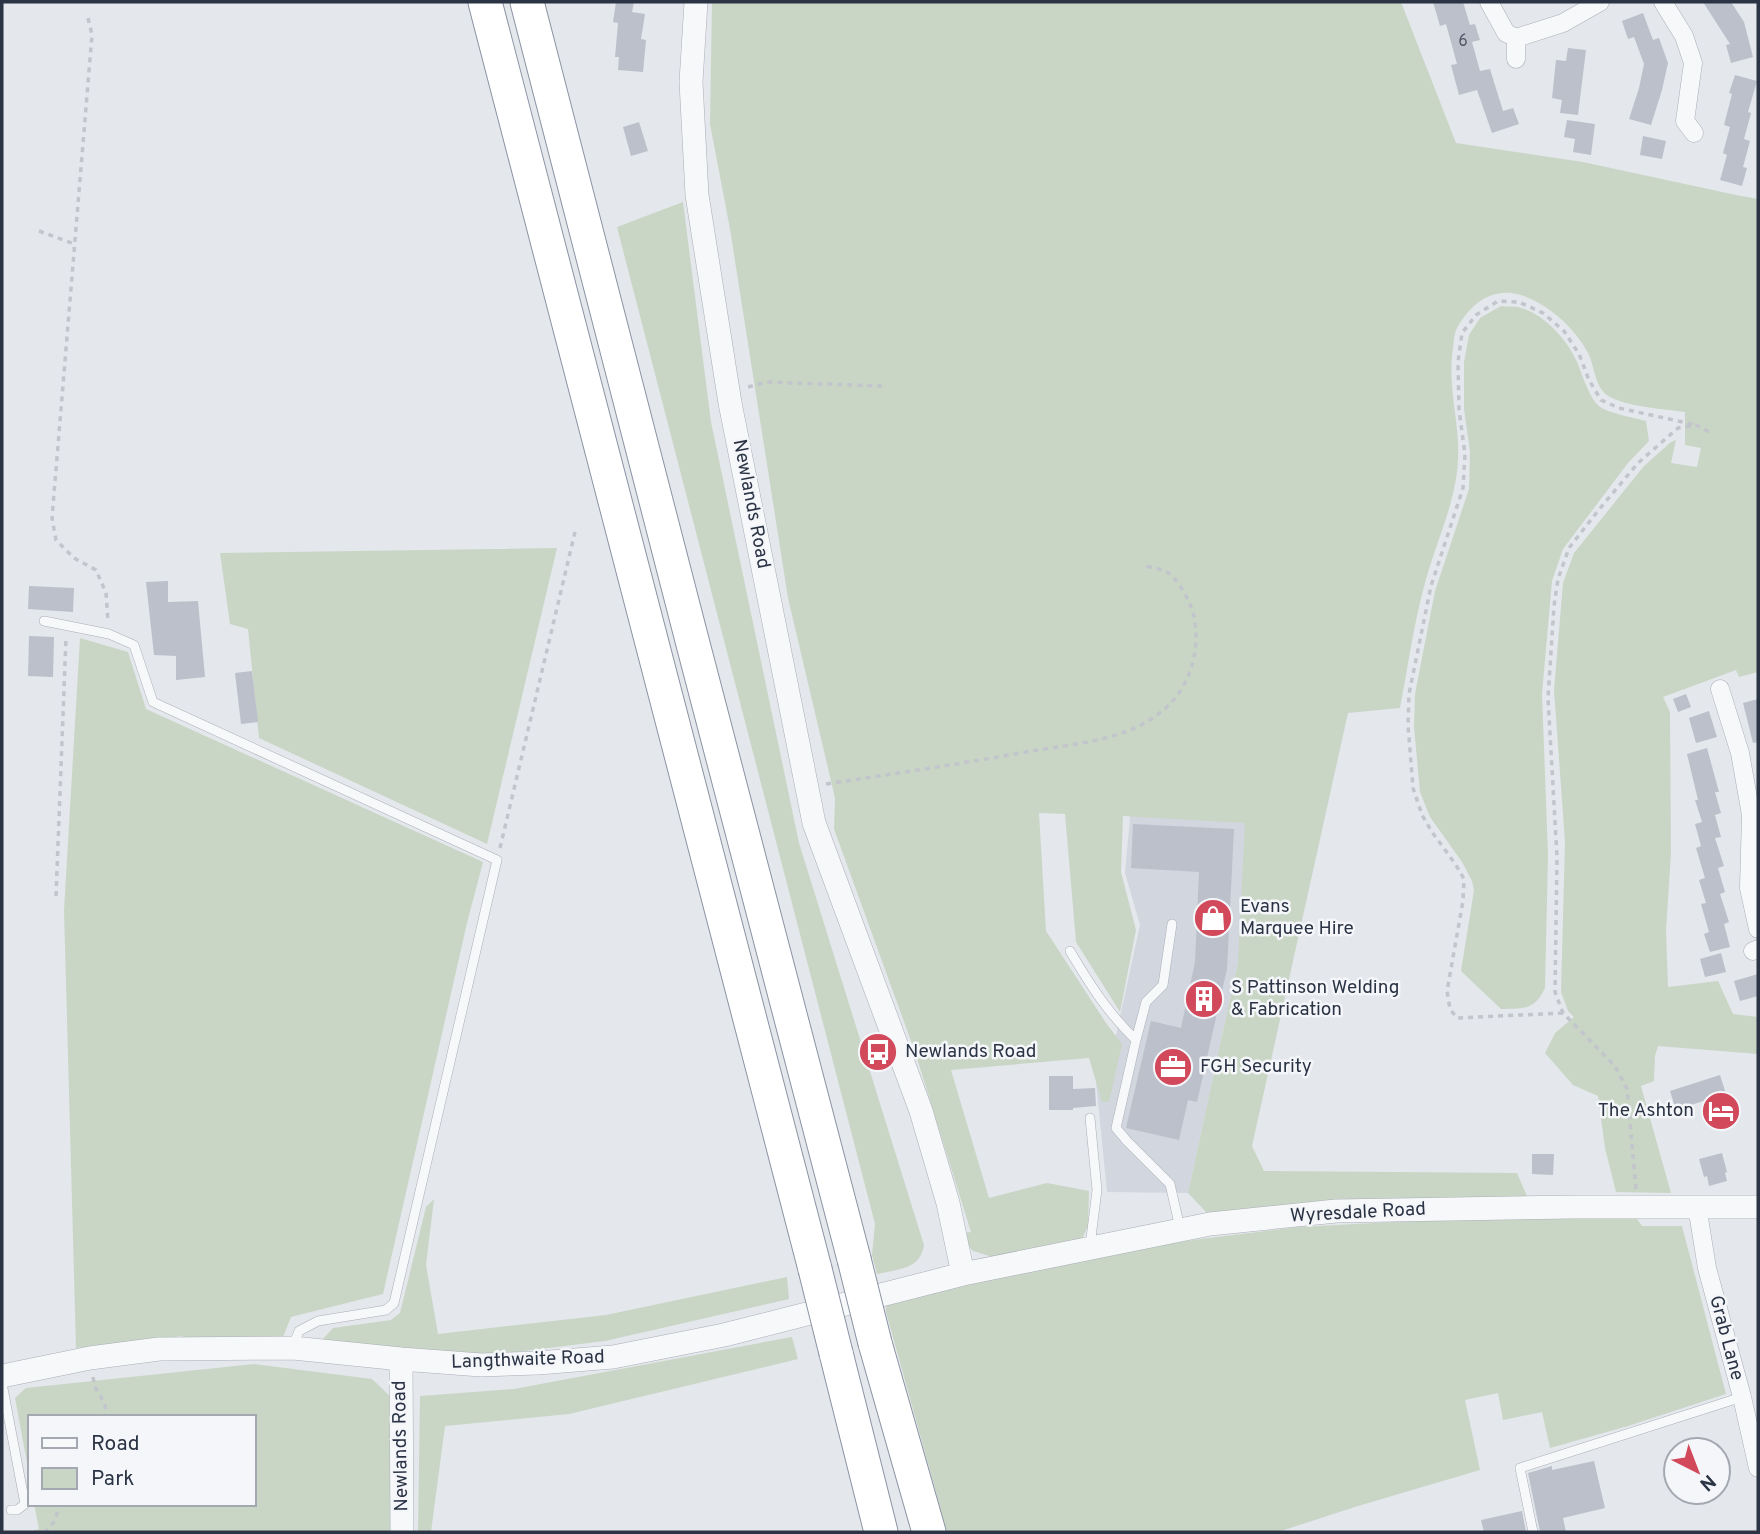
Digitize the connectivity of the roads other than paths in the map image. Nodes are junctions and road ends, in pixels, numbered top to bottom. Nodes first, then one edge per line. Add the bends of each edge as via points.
1 (485, 2) edge
2 (527, 2) edge
3 (696, 2) edge
4 (1489, 2) edge
5 (1600, 2) edge
6 (1663, 2) edge
7 (1517, 38) junction
8 (1516, 59) dead end
9 (1684, 127) dead end
10 (44, 621) dead end
11 (1720, 689) dead end
12 (1749, 750) edge
13 (1754, 887) edge
14 (1172, 924) dead end
15 (1758, 929) edge
16 (1070, 951) dead end
17 (1136, 1040) junction
18 (1090, 1118) dead end
19 (1698, 1206) junction
20 (1758, 1207) edge
21 (1180, 1229) junction
22 (1090, 1248) junction
23 (962, 1274) junction
24 (293, 1348) junction
25 (401, 1359) junction
26 (2, 1376) edge
27 (2, 1383) edge
28 (1742, 1396) junction
29 (1758, 1468) edge
30 (11, 1510) dead end
31 (402, 1532) edge
32 (881, 1532) edge
33 (929, 1532) edge
34 (1533, 1532) edge

1 - 32 highway, bridge
2 - 33 highway, bridge via 875,1343
3 - 23 street, Newlands Road via 691,82 698,195 729,392 814,823 921,1111 948,1203
4 - 7 street via 1506,33
5 - 7 street via 1563,23
6 - 9 street via 1684,36 1693,63
7 - 8 street
10 - 24 lane via 109,634 134,645 153,702 497,860 394,1303 386,1310 318,1321 299,1331
11 - 12 street
12 - 13 street
13 - 15 street
14 - 17 lane via 1163,985 1146,1002
16 - 17 lane via 1093,990
17 - 21 lane via 1116,1128 1170,1184
18 - 22 lane via 1097,1190
19 - 20 street, Wyresdale Road
19 - 21 street, Wyresdale Road via 1336,1211
19 - 28 street, Grab Lane via 1707,1268
21 - 22 street, Wyresdale Road
22 - 23 street, Wyresdale Road
23 - 25 street, Langthwaite Road via 724,1335 612,1357 481,1365
24 - 25 street, Langthwaite Road
24 - 26 street, Langthwaite Road via 159,1349
25 - 31 street, Newlands Road
27 - 30 lane via 25,1504
28 - 29 street, Grab Lane
28 - 34 lane via 1520,1468

